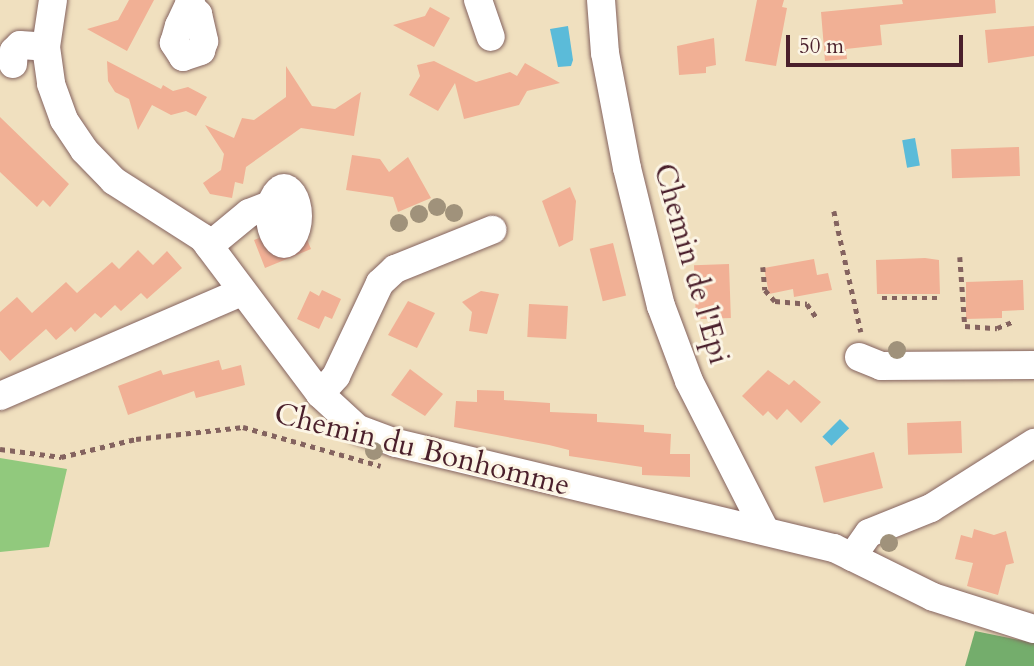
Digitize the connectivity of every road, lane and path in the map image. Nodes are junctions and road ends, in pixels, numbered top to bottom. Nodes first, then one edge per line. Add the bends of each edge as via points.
1 (53, 0) edge
2 (478, 0) edge
3 (601, 0) edge
4 (491, 37) dead end
5 (46, 47) junction
6 (13, 64) dead end
7 (271, 205) dead end
8 (835, 211) dead end
9 (492, 230) dead end
10 (209, 246) junction
11 (960, 257) dead end
12 (763, 267) dead end
13 (242, 292) junction
14 (882, 298) dead end
15 (941, 298) dead end
16 (816, 317) dead end
17 (1014, 321) dead end
18 (859, 357) joint
19 (1034, 365) edge
20 (320, 394) junction
21 (0, 396) edge
22 (1034, 443) edge
23 (0, 449) edge
24 (388, 468) dead end
25 (765, 530) junction
26 (852, 557) junction
27 (1034, 629) edge

1 - 5 street
2 - 4 street
3 - 25 street, Chemin de l'Epi via 605,52 622,142 662,306 690,382
5 - 6 street via 20,45 14,51
5 - 10 street via 55,96 84,150 114,181 170,214
7 - 10 street via 250,213
8 - 18 path via 860,323
9 - 20 street via 395,269 380,283 336,376
10 - 13 street
11 - 17 path via 965,326 997,328
12 - 16 path via 765,290 775,301 807,304
13 - 20 street
13 - 21 street
14 - 15 path
18 - 19 street via 881,366
20 - 25 street via 358,429 396,443 734,527
22 - 26 street via 931,508 869,533
23 - 24 path, Chemin du Bonhomme via 61,457 135,439 243,427
25 - 26 street
26 - 27 street via 933,597

